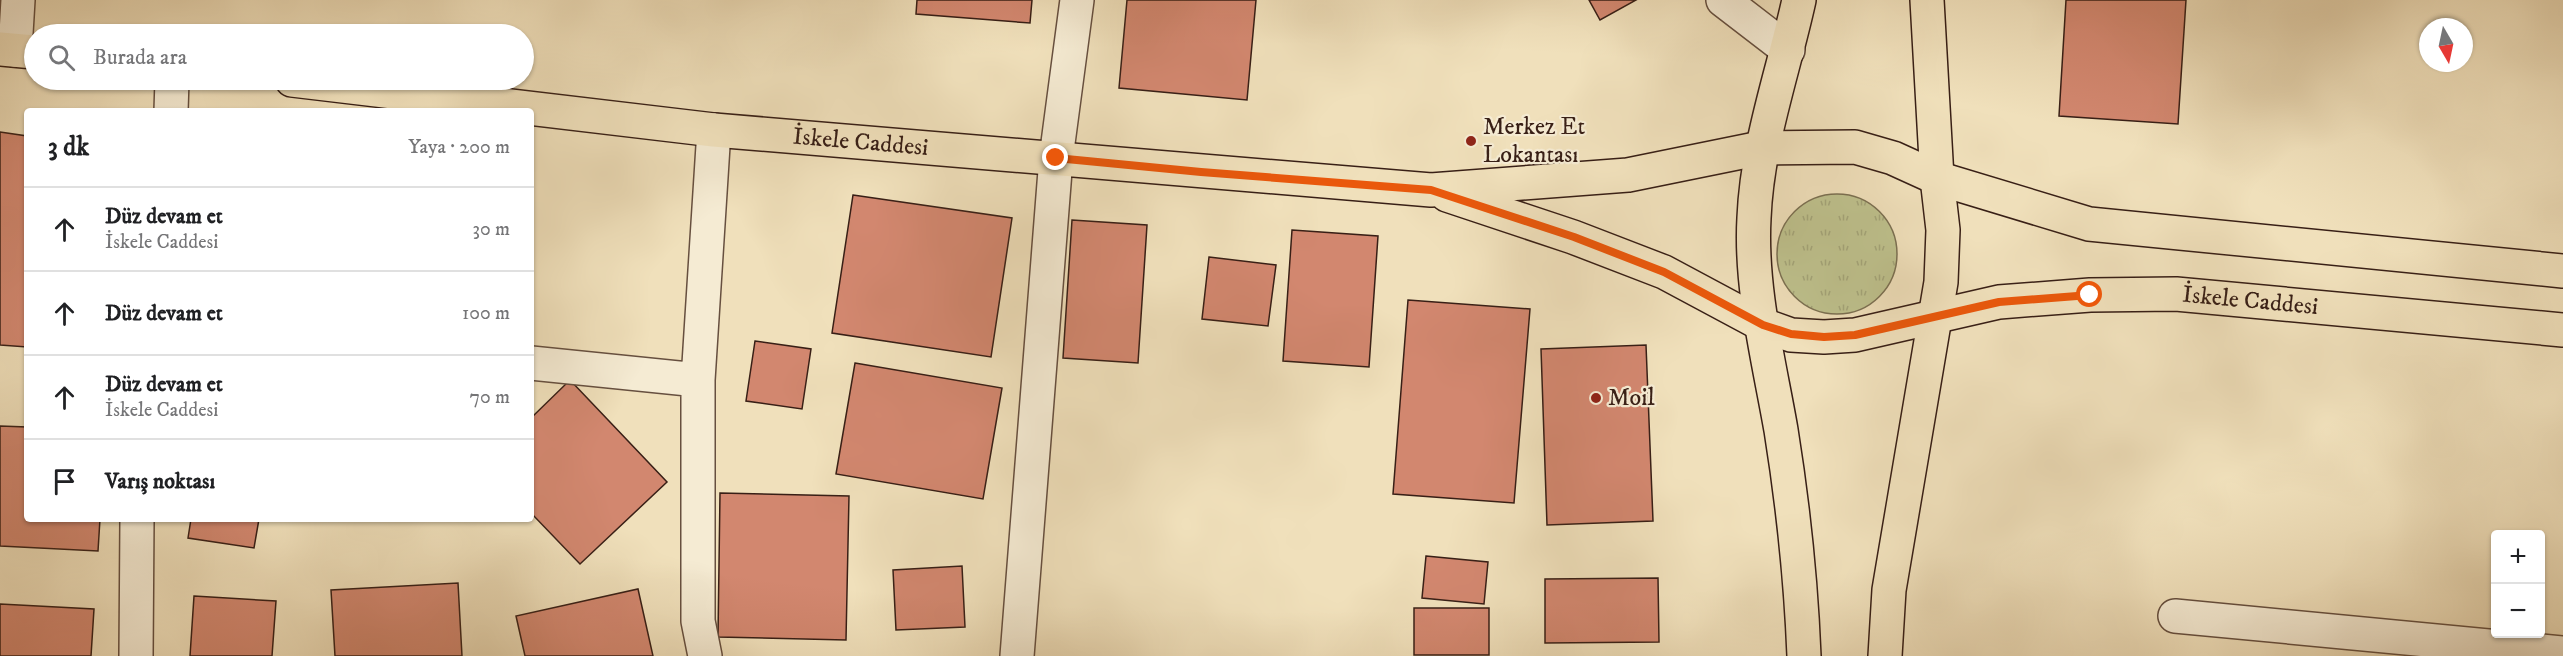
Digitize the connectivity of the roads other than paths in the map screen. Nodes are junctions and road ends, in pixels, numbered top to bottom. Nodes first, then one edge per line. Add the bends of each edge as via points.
1 (18, 0) edge
2 (1077, 0) edge
3 (1723, 0) edge
4 (1799, 0) edge
5 (1927, 0) edge
6 (17, 50) edge
7 (1788, 50) junction
8 (172, 90) edge
9 (376, 90) edge
10 (171, 108) edge
11 (528, 108) edge
12 (534, 109) edge
13 (714, 130) junction
14 (1761, 148) junction
15 (1056, 158) junction
16 (1937, 178) junction
17 (1431, 190) junction
18 (2563, 271) edge
19 (1937, 316) junction
20 (1763, 325) junction
21 (2563, 330) edge
22 (534, 363) edge
23 (698, 380) junction
24 (137, 522) edge
25 (2175, 616) dead end
26 (2563, 653) edge
27 (136, 656) edge
28 (705, 656) edge
29 (1017, 656) edge
30 (1804, 656) edge
31 (1885, 656) edge

1 - 6 street
2 - 15 street
3 - 7 street
4 - 7 main road
5 - 16 main road
7 - 14 main road
8 - 10 street
9 - 11 main road, İskele Caddesi
12 - 13 main road, İskele Caddesi
13 - 15 main road, İskele Caddesi
13 - 23 street
14 - 16 main road via 1855,147 1893,158
14 - 17 main road via 1628,175
14 - 20 main road via 1754,218 1755,268
15 - 17 main road, İskele Caddesi
15 - 29 street
16 - 18 main road via 2089,224
16 - 19 main road via 1943,230
17 - 20 main road, İskele Caddesi via 1574,237 1664,272
19 - 20 main road, İskele Caddesi via 1855,335 1824,337 1791,334
19 - 21 main road, İskele Caddesi via 1999,302 2176,294
19 - 31 main road via 1889,590
20 - 30 main road via 1800,568
22 - 23 street
23 - 28 street via 698,621
24 - 27 street
25 - 26 street

